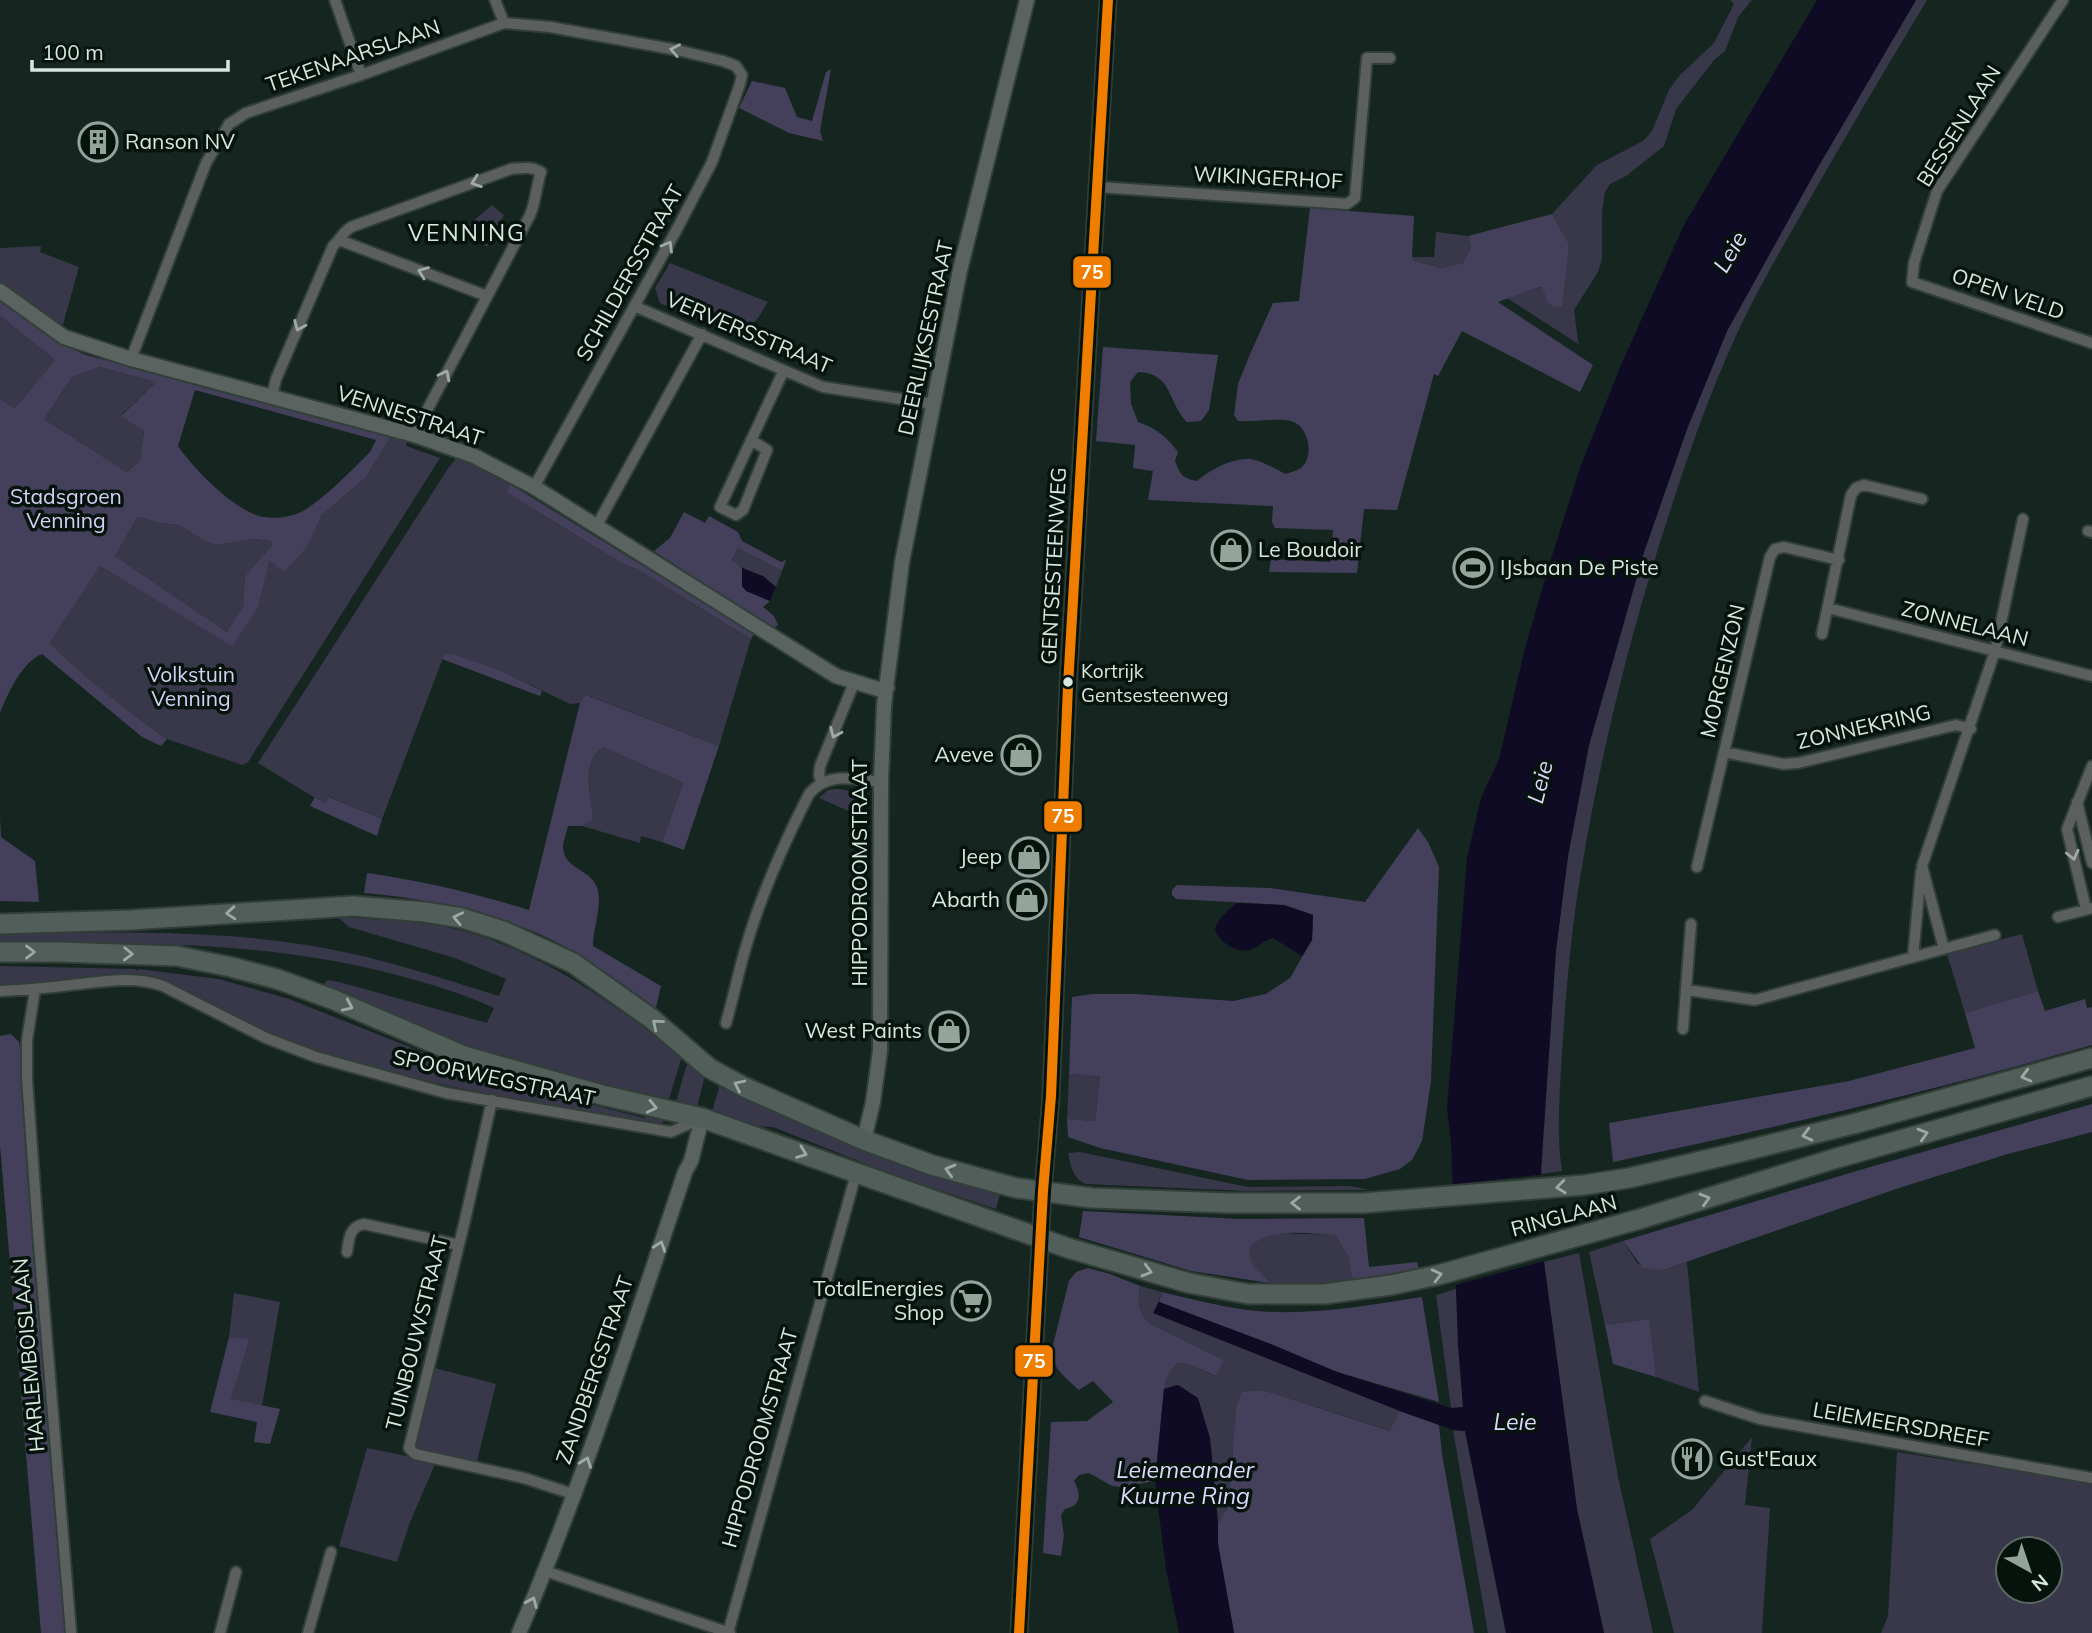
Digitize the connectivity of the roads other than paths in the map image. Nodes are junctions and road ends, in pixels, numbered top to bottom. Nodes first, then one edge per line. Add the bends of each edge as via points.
1 (335, 0) edge
2 (495, 0) edge
3 (1027, 0) edge
4 (1108, 0) edge
5 (2063, 0) edge
6 (504, 23) junction
7 (1390, 58) dead end
8 (740, 69) joint
9 (361, 75) junction
10 (1098, 187) junction
11 (339, 240) junction
12 (1912, 282) joint
13 (0, 291) edge
14 (486, 296) junction
15 (634, 306) junction
16 (702, 334) junction
17 (2092, 343) edge
18 (131, 359) junction
19 (783, 372) junction
20 (272, 396) junction
21 (934, 404) junction
22 (414, 435) junction
23 (751, 440) junction
24 (534, 487) junction
25 (1922, 499) dead end
26 (2023, 520) dead end
27 (596, 527) junction
28 (1839, 560) junction
29 (1828, 608) junction
30 (1822, 634) dead end
31 (1995, 651) junction
32 (2092, 676) edge
33 (855, 683) junction
34 (887, 688) junction
35 (1971, 729) junction
36 (1724, 752) junction
37 (2092, 766) edge
38 (821, 782) junction
39 (881, 782) junction
40 (2077, 802) junction
41 (2092, 863) edge
42 (1922, 866) junction
43 (1697, 867) dead end
44 (2089, 909) edge
45 (2058, 917) dead end
46 (0, 924) edge
47 (1690, 924) dead end
48 (1995, 935) dead end
49 (1944, 949) junction
50 (0, 952) edge
51 (1913, 957) junction
52 (35, 990) junction
53 (1687, 990) junction
54 (0, 991) edge
55 (726, 1023) dead end
56 (1683, 1029) dead end
57 (2092, 1058) edge
58 (2092, 1086) edge
59 (492, 1100) junction
60 (702, 1118) junction
61 (864, 1140) junction
62 (856, 1174) junction
63 (1043, 1191) junction
64 (1041, 1238) junction
65 (459, 1245) junction
66 (347, 1252) dead end
67 (1705, 1401) dead end
68 (2092, 1478) edge
69 (573, 1494) junction
70 (331, 1552) dead end
71 (236, 1572) dead end
72 (545, 1572) junction
73 (71, 1633) edge
74 (220, 1633) edge
75 (308, 1633) edge
76 (519, 1633) edge
77 (729, 1633) edge
78 (1019, 1633) edge

1 - 9 street
2 - 6 street
3 - 21 street, DEERLIJKSESTRAAT via 960,270
4 - 10 main road, GENTSESTEENWEG
5 - 12 street, BESSENLAAN via 1937,191
8 -> 6 street, TEKENAARSLAAN via 677,50
6 - 9 street, TEKENAARSLAAN
7 - 10 street, WIKINGERHOF via 1367,58 1355,198 1347,204
15 -> 8 street, SCHILDERSSTRAAT via 712,162 740,84
9 - 18 street, TEKENAARSLAAN via 246,113 229,124 206,163
10 - 63 main road, GENTSESTEENWEG
14 -> 11 street
14 -> 11 street via 530,215 541,172 511,169 351,227
11 -> 20 street
12 - 17 street, OPEN VELD
13 - 18 street, VENNESTRAAT via 64,337
22 -> 14 street
15 - 16 street, VERVERSSTRAAT
15 - 24 street, SCHILDERSSTRAAT
16 - 19 street, VERVERSSTRAAT
16 - 27 street
18 - 20 street, VENNESTRAAT
19 - 21 street, VERVERSSTRAAT via 823,387
19 - 23 street
20 - 22 street, VENNESTRAAT
21 - 34 street, DEERLIJKSESTRAAT via 902,562
22 - 24 street, VENNESTRAAT via 474,456
23 - 23 street via 720,507 736,516 743,510 767,450
24 - 27 street, VENNESTRAAT
25 - 28 street via 1864,485 1856,488
26 - 31 street
27 - 33 street, VENNESTRAAT via 836,676
28 - 29 street
28 - 36 street, MORGENZON via 1784,547 1770,556
29 - 30 street
29 - 31 street, ZONNELAAN
31 - 32 street, ZONNELAAN
31 - 35 street
33 - 34 street
33 -> 38 street via 820,766
34 - 39 street, HIPPODROOMSTRAAT
35 - 36 street, ZONNEKRING via 1956,725 1798,763
35 - 42 street
36 - 43 street, MORGENZON
37 - 40 street
38 - 39 street via 842,778
38 - 55 street via 809,794 768,886 745,949
39 - 61 street, HIPPODROOMSTRAAT via 880,1051
40 - 41 street
40 -> 44 street via 2067,829
42 - 49 street
42 - 51 street
44 - 45 street
61 -> 46 highway, RINGLAAN via 709,1068 652,1019 572,964 503,931 462,918 353,906
47 - 53 street
48 - 49 street
49 - 51 street
50 -> 60 highway, RINGLAAN via 177,956 231,967 332,999 464,1056
51 - 53 street via 1755,1000
52 - 54 street, SPOORWEGSTRAAT
52 - 59 street, SPOORWEGSTRAAT via 145,980 316,1057 446,1093
52 - 73 street, HARLEMBOISLAAN via 27,1079
53 - 56 street
57 -> 63 highway, RINGLAAN via 1857,1123 1629,1178 1363,1203 1092,1198
64 -> 58 highway, RINGLAAN via 1232,1292 1324,1294 1391,1285 1640,1219
59 - 60 street, SPOORWEGSTRAAT via 671,1132
59 - 65 street, TUINBOUWSTRAAT
60 -> 62 highway, RINGLAAN
69 -> 60 street, ZANDBERGSTRAAT via 691,1161
63 -> 61 highway, RINGLAAN via 932,1165
62 - 64 highway, RINGLAAN
62 - 77 street, HIPPODROOMSTRAAT
63 - 64 main road, GENTSESTEENWEG
64 - 78 main road, GENTSESTEENWEG
65 - 66 street via 364,1224 351,1231
65 - 69 street, TUINBOUWSTRAAT via 410,1450
67 - 68 street, LEIEMEERSDREEF via 1760,1419
69 - 72 street, ZANDBERGSTRAAT
70 - 75 street
71 - 74 street
76 -> 72 street, ZANDBERGSTRAAT
72 - 77 street

